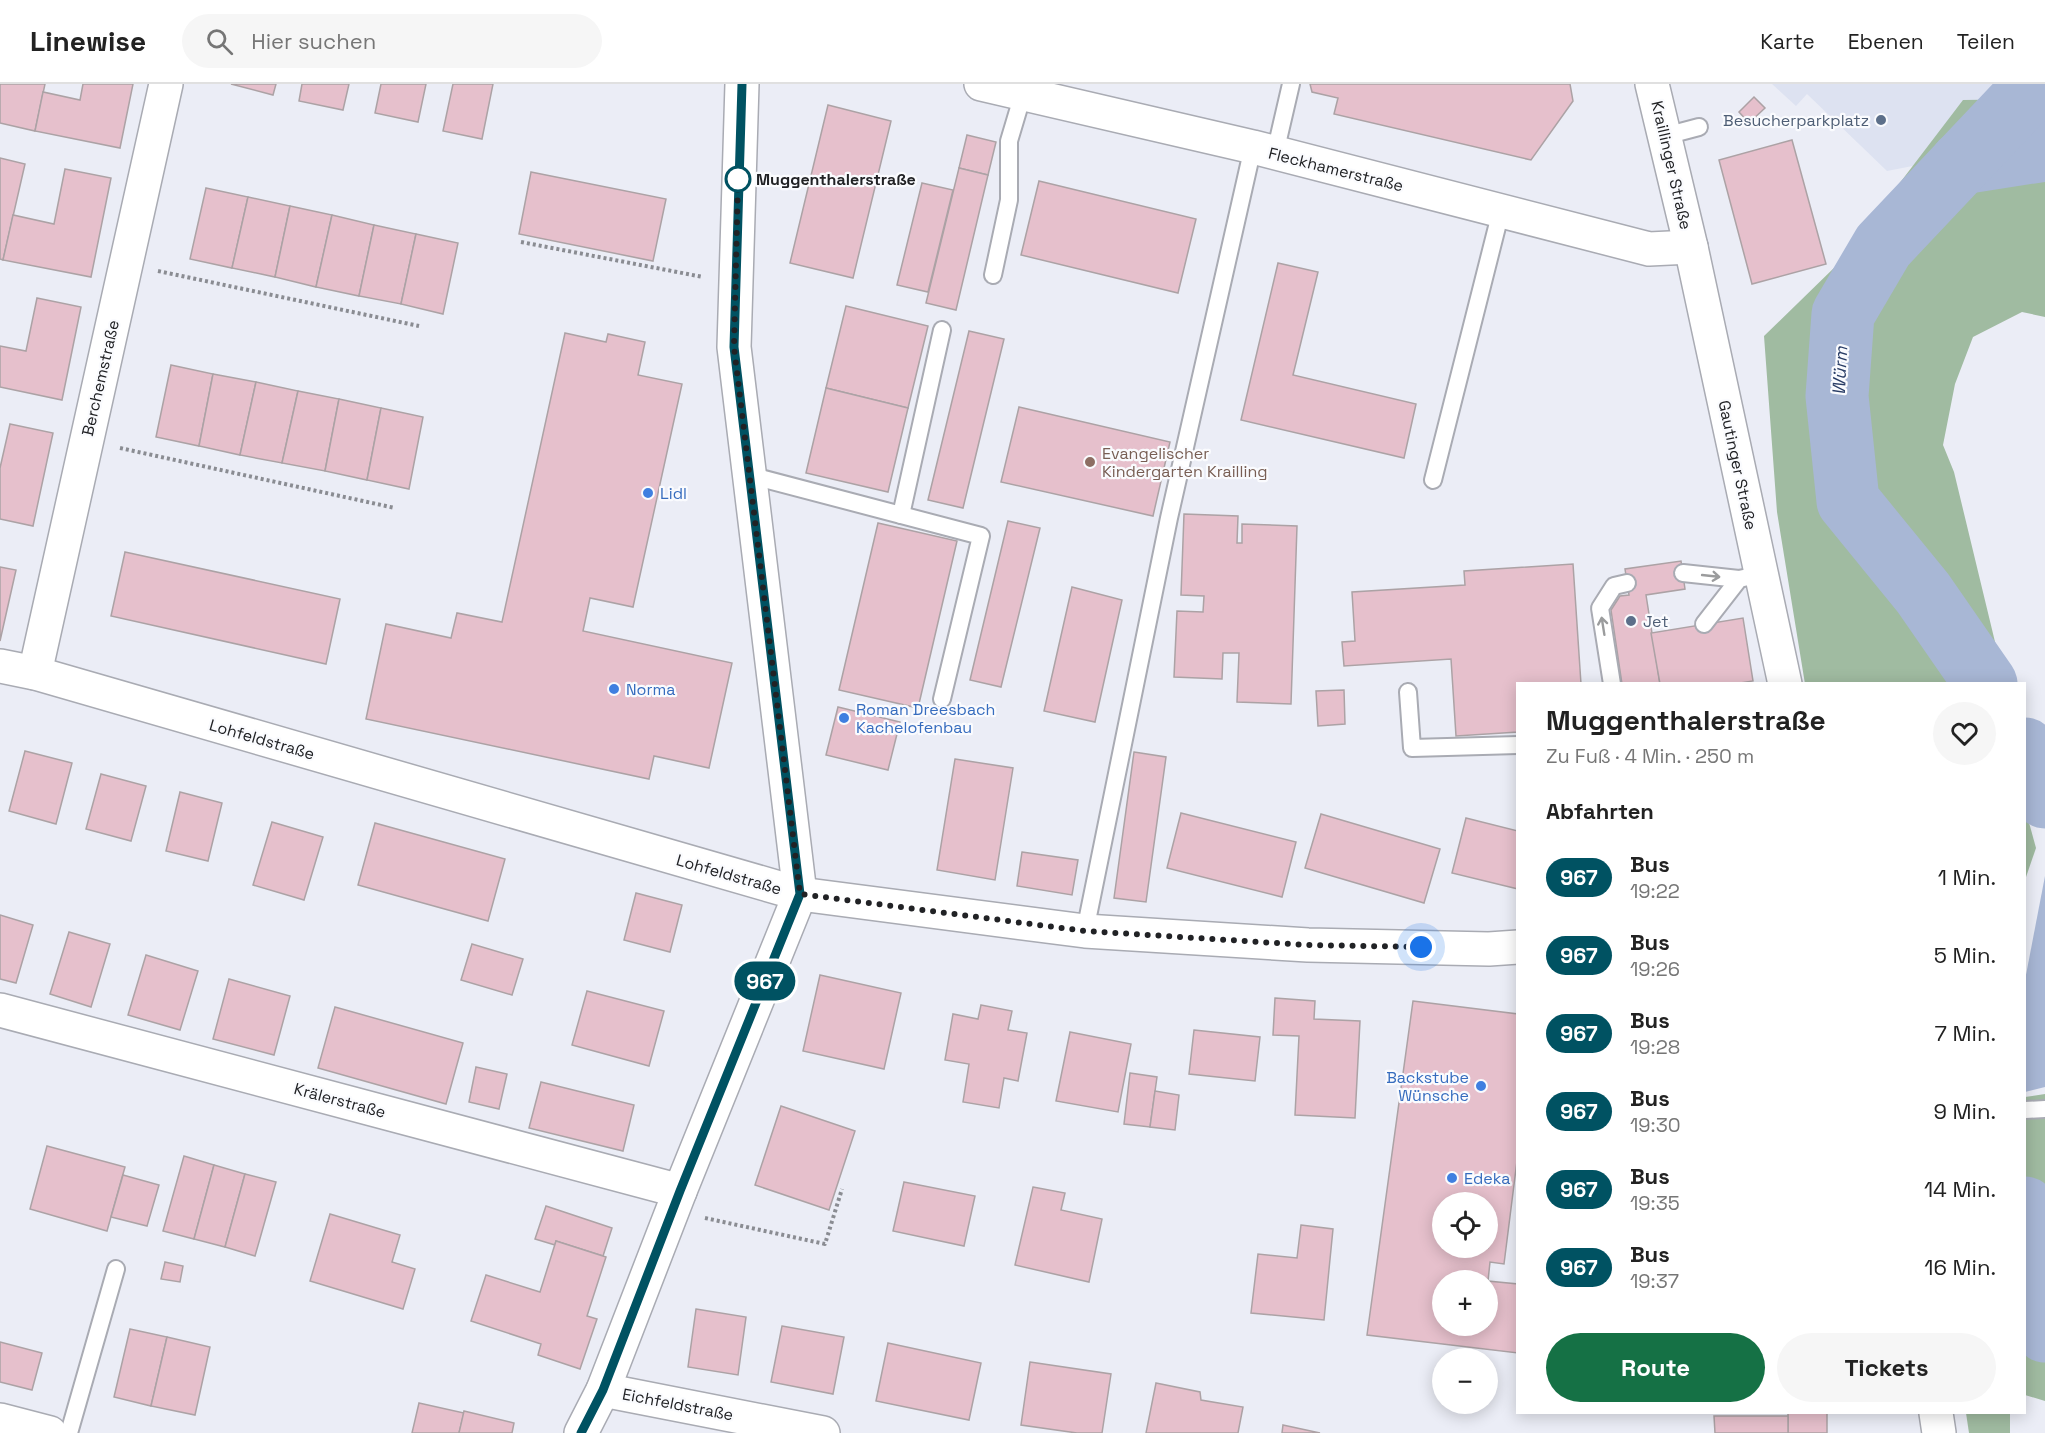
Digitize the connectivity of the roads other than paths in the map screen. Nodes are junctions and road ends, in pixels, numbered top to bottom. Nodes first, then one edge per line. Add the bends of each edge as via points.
1 (166, 84) edge
2 (742, 84) edge
3 (981, 84) edge
4 (1291, 84) edge
5 (1652, 84) edge
6 (1023, 94) junction
7 (1699, 127) dead end
8 (1665, 136) junction
9 (1264, 150) junction
10 (1501, 211) junction
11 (1691, 247) junction
12 (993, 275) dead end
13 (942, 330) dead end
14 (750, 475) junction
15 (1433, 480) dead end
16 (901, 515) junction
17 (1683, 573) dead end
18 (1750, 577) junction
19 (1627, 583) dead end
20 (1704, 624) dead end
21 (0, 666) edge
22 (35, 673) junction
23 (1612, 682) edge
24 (1784, 682) edge
25 (1408, 692) dead end
26 (942, 699) dead end
27 (1516, 745) edge
28 (800, 894) junction
29 (1085, 931) junction
30 (1516, 947) edge
31 (0, 1010) edge
32 (2045, 1109) edge
33 (2026, 1110) edge
34 (676, 1201) junction
35 (116, 1269) dead end
36 (603, 1390) junction
37 (1936, 1414) edge
38 (0, 1420) edge
39 (50, 1433) edge
40 (69, 1433) edge
41 (581, 1433) edge
42 (823, 1433) edge
43 (1939, 1433) edge

1 - 22 street, Berchemstraße
2 - 14 street via 734,347
3 - 6 street, Fleckhamerstraße
4 - 9 lane
5 - 8 street, Kraillinger Straße
6 - 9 street, Fleckhamerstraße
6 - 12 lane via 1010,141 1009,200
7 - 8 lane
8 - 11 street, Kraillinger Straße
9 - 10 street, Fleckhamerstraße
9 - 29 lane via 1169,518
10 - 11 street, Fleckhamerstraße via 1648,249
10 - 15 lane
11 - 18 street, Gautinger Straße
13 - 16 lane
14 - 16 lane
14 - 28 street
16 - 26 lane via 981,536
17 -> 18 lane
18 - 20 lane
18 - 24 street, Gautinger Straße
23 -> 19 lane via 1600,608 1614,586
21 - 22 street, Lohfeldstraße
22 - 28 street, Lohfeldstraße
25 - 27 lane via 1412,748
28 - 29 street, Lohfeldstraße
28 - 34 street
29 - 30 street, Lohfeldstraße via 1308,945
31 - 34 street, Krälerstraße
32 - 33 lane
34 - 36 street
35 - 40 lane
36 - 41 street
36 - 42 street, Eichfeldstraße
37 - 43 street
38 - 39 street

